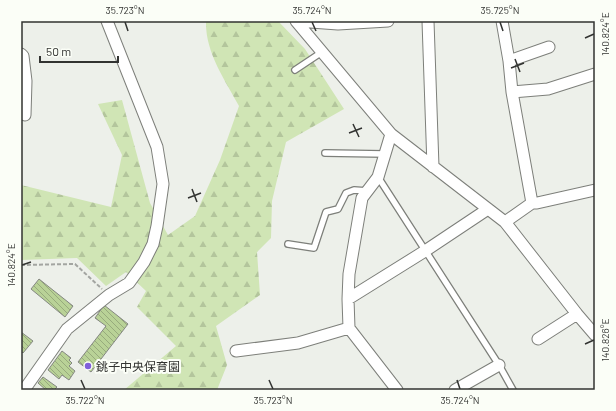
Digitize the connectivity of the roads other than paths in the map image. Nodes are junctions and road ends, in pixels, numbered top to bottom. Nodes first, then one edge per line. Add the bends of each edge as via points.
1 (107, 21) edge
2 (297, 21) edge
3 (388, 21) edge
4 (428, 21) edge
5 (502, 21) edge
6 (338, 22) edge
7 (549, 47) dead end
8 (322, 52) junction
9 (21, 54) edge
10 (509, 61) junction
11 (295, 70) dead end
12 (595, 74) edge
13 (512, 92) junction
14 (25, 115) dead end
15 (391, 134) junction
16 (325, 153) dead end
17 (385, 154) junction
18 (433, 167) junction
19 (378, 178) junction
20 (595, 190) edge
21 (368, 191) junction
22 (532, 203) junction
23 (488, 209) junction
24 (505, 222) junction
25 (288, 244) dead end
26 (425, 251) junction
27 (348, 299) junction
28 (577, 314) junction
29 (349, 328) junction
30 (595, 335) edge
31 (538, 339) dead end
32 (236, 351) dead end
33 (499, 365) junction
34 (24, 390) edge
35 (397, 390) edge
36 (455, 390) edge
37 (513, 390) edge

1 - 34 street via 157,147 164,184 153,244 129,284 108,295 67,329
2 - 6 street
2 - 8 street
3 - 6 street
4 - 18 street
5 - 10 street
7 - 10 street
8 - 11 lane
8 - 15 street
9 - 14 street via 26,81
10 - 13 street
12 - 13 street via 548,89
13 - 22 street
15 - 17 street
15 - 18 street
16 - 17 lane
17 - 19 street
18 - 23 street
19 - 21 street
19 - 26 lane
20 - 22 street
21 - 25 lane via 354,190 346,193 338,210 326,212 314,248
21 - 27 street via 362,198 348,274
22 - 24 street
23 - 24 street
23 - 26 street
24 - 28 street
26 - 27 street
26 - 33 lane
27 - 29 street
28 - 30 street
28 - 31 street
29 - 32 street via 298,343
29 - 35 street
33 - 36 street
33 - 37 lane

